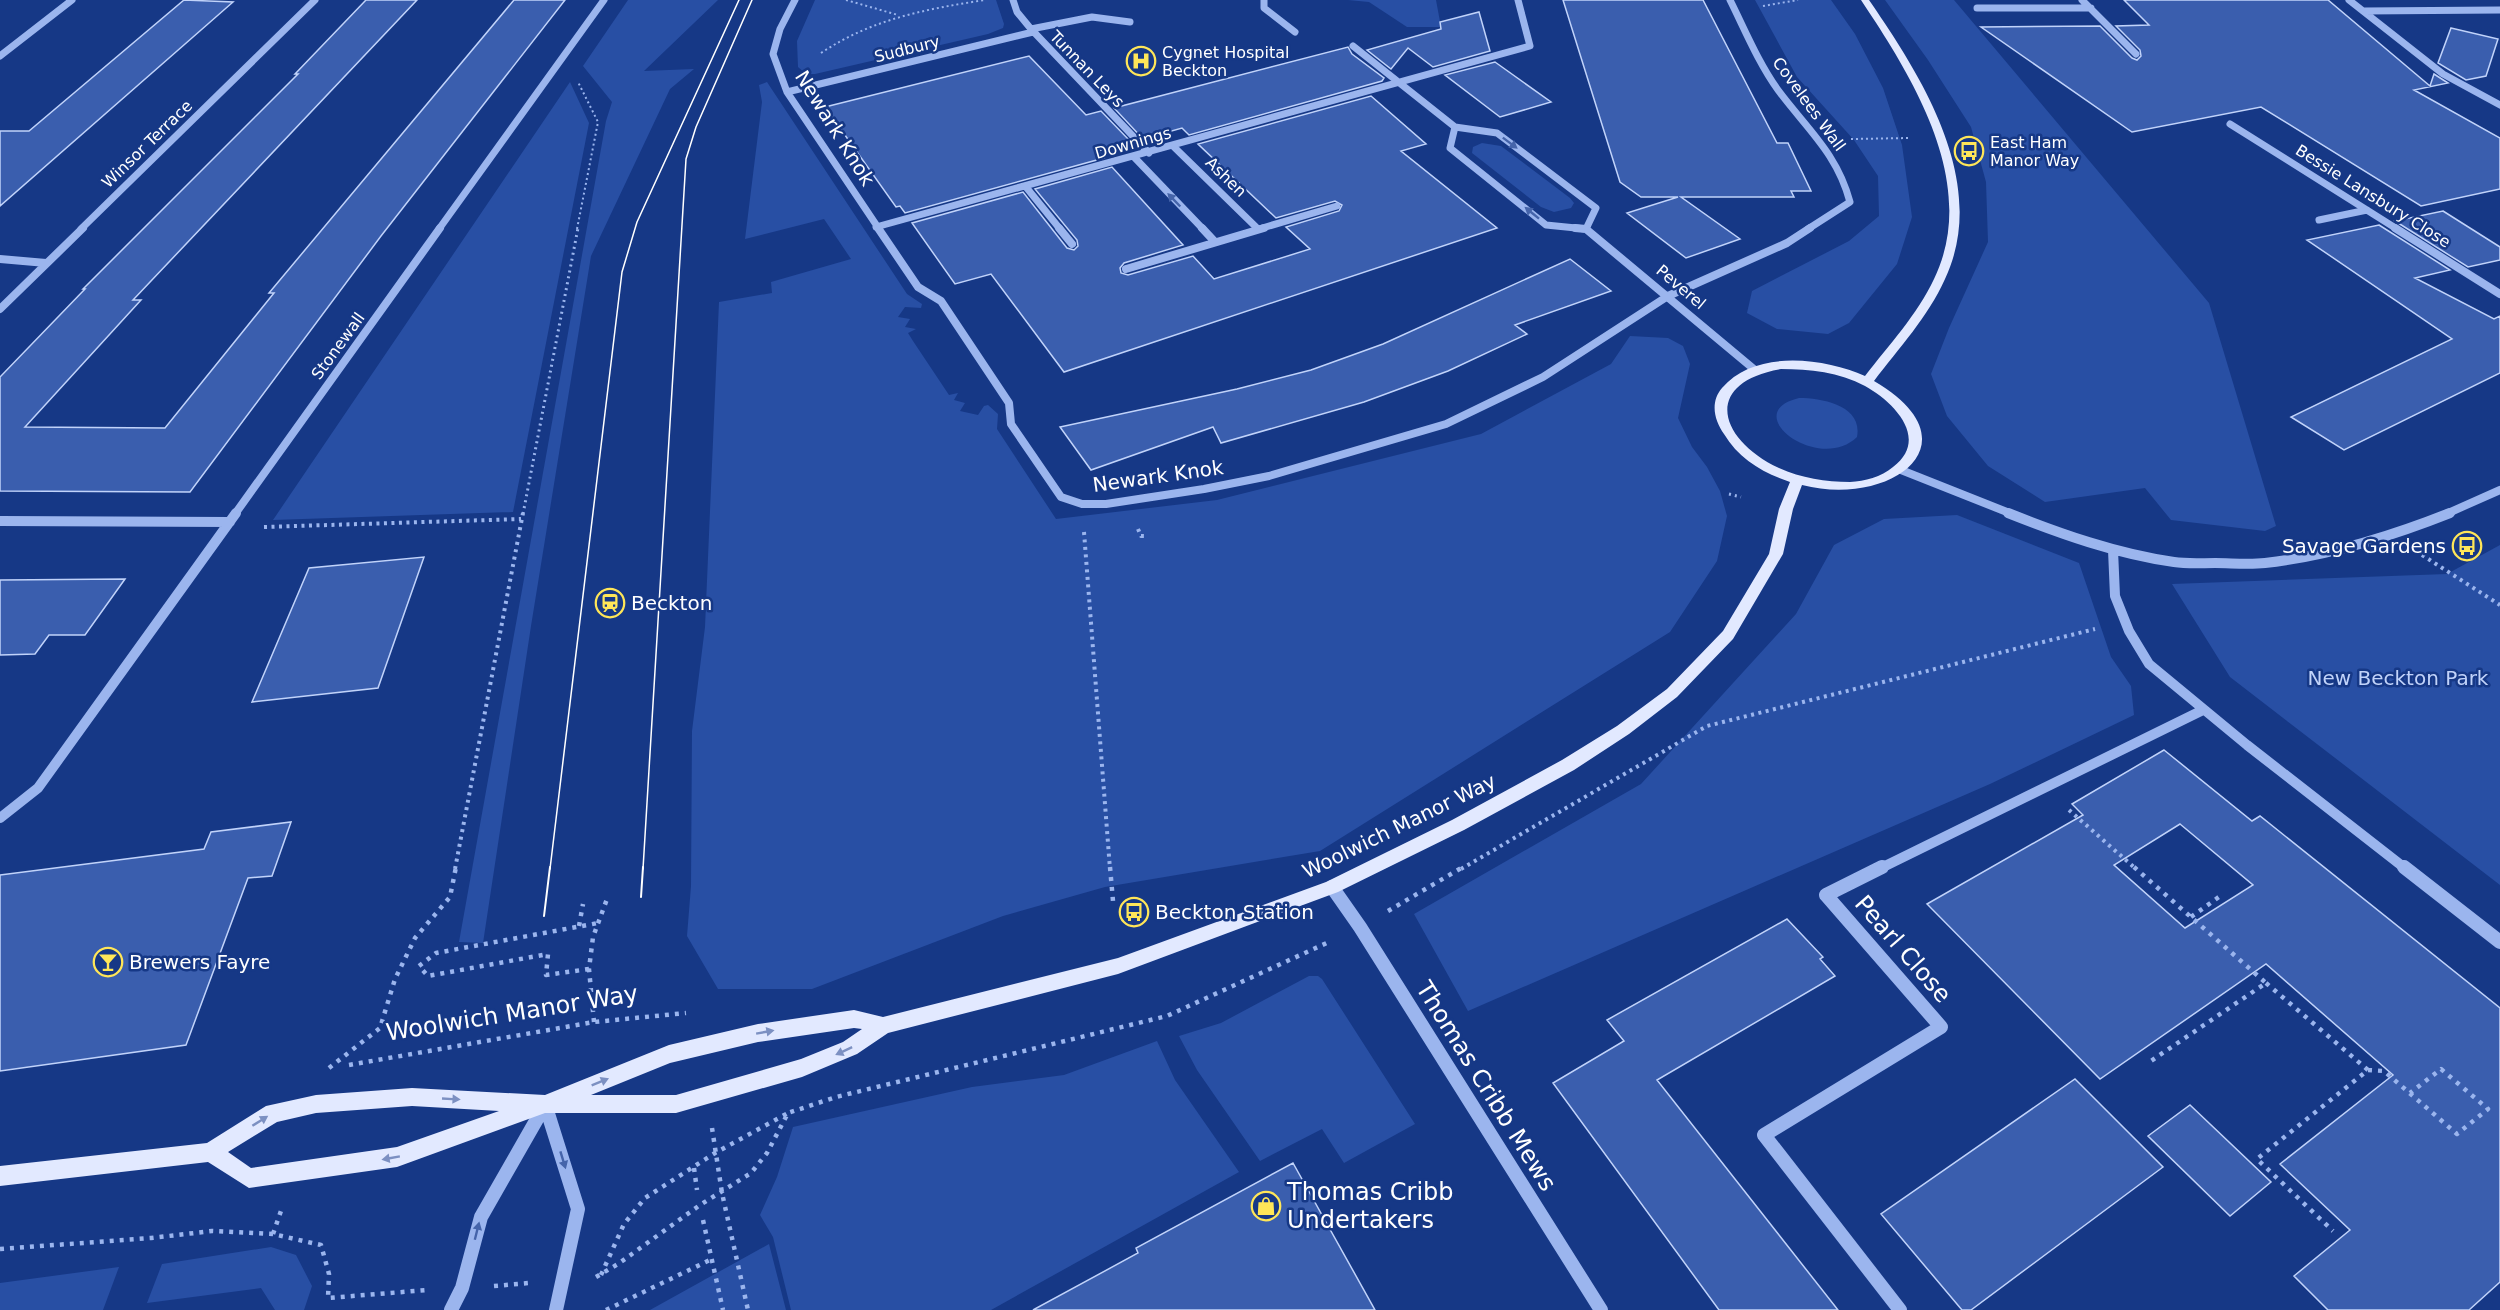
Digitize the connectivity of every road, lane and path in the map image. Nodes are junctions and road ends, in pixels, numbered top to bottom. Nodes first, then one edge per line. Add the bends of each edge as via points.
1 (72, 0) edge
2 (315, 0) edge
3 (604, 0) edge
4 (795, 0) edge
5 (846, 0) edge
6 (987, 0) edge
7 (1012, 0) edge
8 (1264, 0) edge
9 (1518, 0) edge
10 (1731, 0) edge
11 (1865, 0) edge
12 (2082, 0) edge
13 (2349, 0) edge
14 (1977, 8) dead end
15 (2091, 8) junction
16 (2500, 10) edge
17 (2362, 11) junction
18 (898, 15) junction
19 (1130, 22) dead end
20 (1032, 31) junction
21 (1295, 32) dead end
22 (1353, 46) dead end
23 (2136, 54) dead end
24 (0, 56) edge
25 (813, 59) dead end
26 (554, 70) junction
27 (1396, 82) junction
28 (787, 92) junction
29 (2500, 105) edge
30 (2230, 124) dead end
31 (1455, 127) junction
32 (1912, 138) dead end
33 (1821, 140) junction
34 (1173, 146) junction
35 (1149, 153) junction
36 (1134, 157) junction
37 (1026, 187) junction
38 (1337, 206) dead end
39 (2367, 210) junction
40 (2319, 220) dead end
41 (876, 227) junction
42 (1586, 229) junction
43 (1258, 230) junction
44 (1215, 243) junction
45 (1072, 244) dead end
46 (0, 259) edge
47 (46, 263) junction
48 (1126, 269) dead end
49 (2500, 294) edge
50 (1668, 296) junction
51 (0, 309) edge
52 (1755, 370) junction
53 (1867, 382) junction
54 (1901, 470) junction
55 (1797, 480) junction
56 (2500, 490) edge
57 (1729, 494) dead end
58 (1741, 497) dead end
59 (1082, 504) junction
60 (521, 519) junction
61 (0, 521) edge
62 (227, 525) junction
63 (2389, 533) junction
64 (2113, 550) junction
65 (2500, 605) edge
66 (2129, 631) junction
67 (2203, 710) junction
68 (2044, 788) junction
69 (0, 818) edge
70 (1332, 887) junction
71 (2223, 894) dead end
72 (607, 899) dead end
73 (1113, 901) dead end
74 (583, 904) dead end
75 (2190, 917) junction
76 (598, 923) junction
77 (579, 926) junction
78 (1360, 927) junction
79 (2500, 942) edge
80 (589, 969) junction
81 (2266, 983) junction
82 (694, 1012) dead end
83 (594, 1022) junction
84 (883, 1026) junction
85 (2148, 1063) dead end
86 (2368, 1070) junction
87 (2410, 1093) junction
88 (545, 1104) junction
89 (788, 1113) junction
90 (711, 1119) dead end
91 (210, 1152) junction
92 (715, 1153) junction
93 (694, 1168) junction
94 (0, 1176) edge
95 (697, 1190) dead end
96 (722, 1193) junction
97 (281, 1212) dead end
98 (704, 1220) dead end
99 (2333, 1231) dead end
100 (273, 1234) junction
101 (0, 1250) edge
102 (712, 1259) junction
103 (528, 1283) dead end
104 (509, 1285) dead end
105 (416, 1291) dead end
106 (452, 1310) edge
107 (556, 1310) edge
108 (606, 1310) edge
109 (723, 1310) edge
110 (748, 1310) edge
111 (1601, 1310) edge
112 (1900, 1310) edge

1 - 24 street
2 - 47 street, Winsor Terrace
3 - 26 street, Stonewall
4 - 28 street, Newark Knok via 773,54
5 - 18 path
6 - 18 path
7 - 20 street, Tunnan Leys
8 - 21 street via 1264,8
9 - 27 street, Downings via 1530,46
10 - 33 street, Covelees Wall via 1769,76
11 - 53 main road via 1916,79 1931,111 1952,186 1955,225 1947,262 1921,312
12 - 15 street
13 - 17 street
14 - 15 street
15 - 23 street
16 - 17 street
17 - 29 street via 2443,74
18 - 25 path via 857,30
19 - 20 street, Sudbury via 1088,16
20 - 28 street, Sudbury
20 - 35 street, Tunnan Leys
22 - 27 street
26 - 60 path via 570,70 575,75 598,122
26 - 62 street, Stonewall
27 - 31 street
27 - 34 street, Downings
28 - 41 street, Newark Knok
30 - 39 street, Bessie Lansbury Close
42 -> 31 street via 1546,225 1450,148
31 -> 42 street via 1497,133 1596,208
32 - 33 path
33 - 50 street, Covelees Wall via 1846,181 1850,202 1787,243
34 - 35 street, Downings
34 - 43 street, Ashen
35 - 36 street, Downings
36 - 37 street, Downings
44 -> 36 street
37 - 41 street, Downings
37 - 45 street
38 - 43 street
39 - 40 street
39 - 49 street, Bessie Lansbury Close
41 - 59 street, Newark Knok via 918,287 941,301 1010,403 1011,424 1061,497
42 - 50 street, Peverel
43 - 44 street
44 - 48 street
46 - 47 street
47 - 51 street, Winsor Terrace
50 - 52 street, Peverel
50 - 59 street, Newark Knok via 1543,377 1446,424 1269,476 1127,501
52 - 53 main road via 1810,365
52 - 55 main road via 1733,382 1721,400 1722,423 1736,445 1762,465
53 - 54 main road via 1891,398 1908,416 1916,435 1914,454
54 - 55 main road via 1882,481 1857,486
54 - 64 street
55 - 70 main road, Woolwich Manor Way via 1776,554 1728,635 1672,693 1568,765
56 - 63 street via 2471,505
57 - 58 path
59 - 73 path
60 - 62 path
60 - 83 path, Woolwich Manor Way via 450,897 415,938 395,979 380,1028 328,1068
61 - 62 street
62 - 69 street, Stonewall via 38,788
63 - 64 street via 2265,563 2174,563
63 - 65 path
64 - 66 street via 2115,596
66 - 67 street via 2149,664
66 - 78 path via 2091,629 1707,726
67 - 68 street, Pearl Close
67 - 79 street
68 - 75 path
68 - 112 street, Pearl Close via 1826,896 1941,1027 1764,1135
70 - 78 street, Thomas Cribb Mews
70 - 84 main road, Woolwich Manor Way via 1118,966
71 - 75 path
72 - 76 path
74 - 77 path
75 - 81 path
76 - 77 path
76 - 80 path
77 - 80 path via 436,953 419,966 428,976 548,954 546,975
78 - 89 path via 1167,1016 836,1097
78 - 111 street, Thomas Cribb Mews
80 - 83 path
81 - 85 path
81 - 86 path
82 - 83 path, Woolwich Manor Way
88 -> 84 main road, Woolwich Manor Way via 669,1054 758,1033 854,1019
84 -> 88 main road, Woolwich Manor Way via 850,1048 802,1068 676,1104
86 - 87 path via 2384,1071
86 - 99 path via 2257,1159
87 - 87 path via 2457,1134 2488,1109 2441,1069
91 -> 88 main road, Woolwich Manor Way via 273,1113 316,1104 411,1097
88 -> 91 main road, Woolwich Manor Way via 386,1159 249,1178
106 -> 88 street via 481,1217
88 -> 107 street via 578,1209
89 - 92 path
89 - 96 path via 767,1153 751,1173
90 - 92 path
91 - 94 main road, Woolwich Manor Way
92 - 93 path
92 - 96 path
93 - 95 path
93 - 96 path via 645,1198 624,1224 600,1276
96 - 110 path
97 - 100 path
98 - 102 path
100 - 101 path via 212,1231
100 - 105 path via 321,1245 329,1274 328,1298
102 - 108 path
102 - 109 path
103 - 104 path

